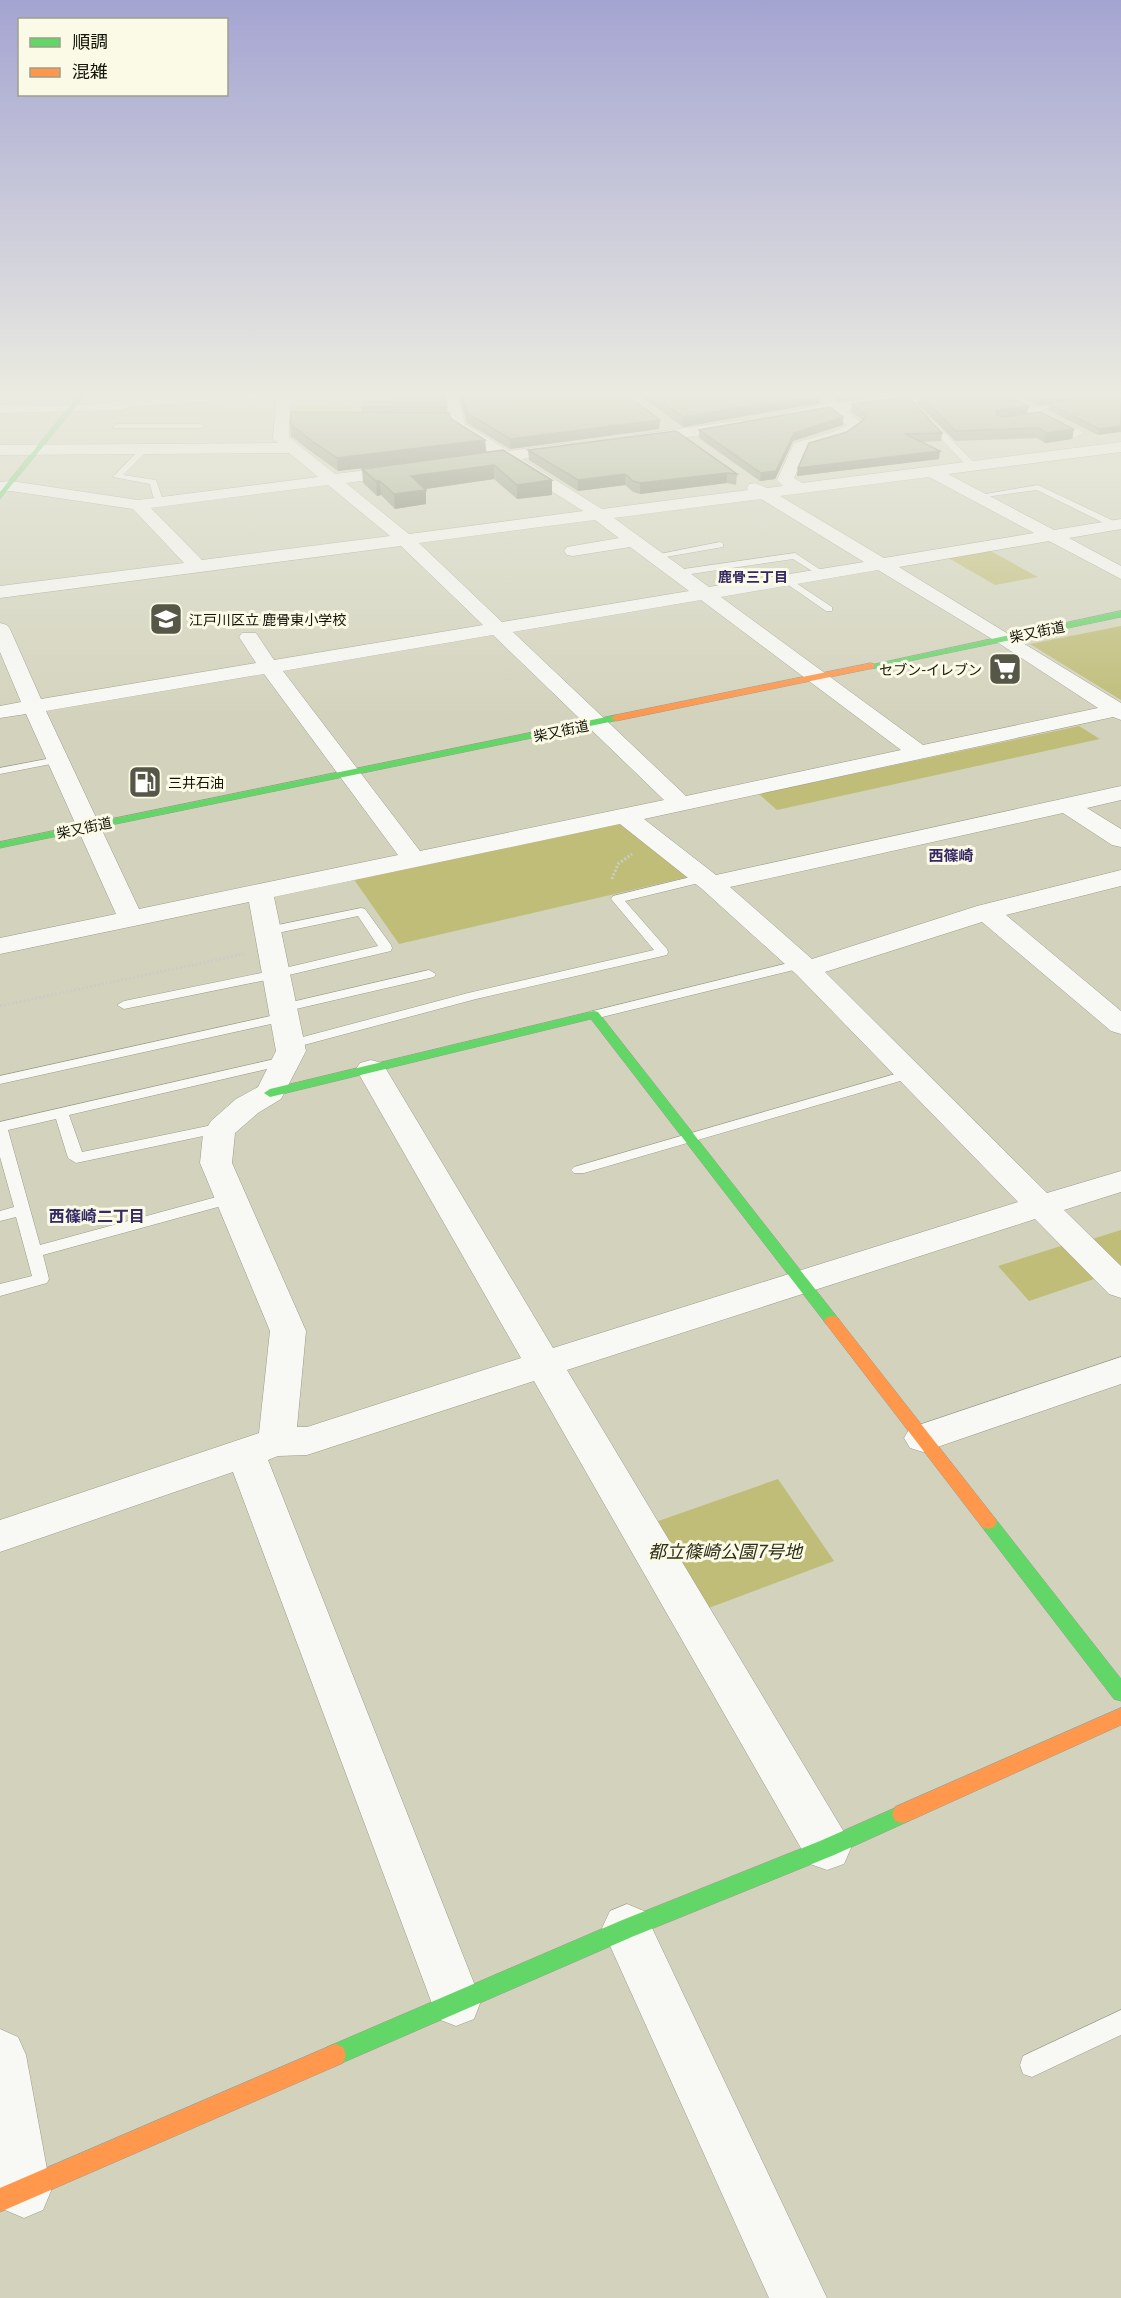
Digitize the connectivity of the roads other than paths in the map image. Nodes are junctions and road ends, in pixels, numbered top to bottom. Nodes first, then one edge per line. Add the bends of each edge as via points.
1 (121, 502) edge
2 (151, 502) edge
3 (361, 502) edge
4 (580, 502) edge
5 (685, 502) edge
6 (779, 502) edge
7 (990, 502) edge
8 (1068, 502) edge
9 (138, 504) junction
10 (597, 514) junction
11 (1116, 527) edge
12 (1053, 536) junction
13 (404, 539) junction
14 (634, 541) junction
15 (720, 545) dead end
16 (573, 551) dead end
17 (654, 556) junction
18 (882, 565) junction
19 (198, 567) junction
20 (676, 573) junction
21 (1121, 573) edge
22 (823, 574) junction
23 (788, 580) junction
24 (0, 592) edge
25 (705, 595) junction
26 (829, 609) dead end
27 (1121, 614) edge
28 (0, 629) edge
29 (500, 629) junction
30 (249, 637) dead end
31 (1004, 638) junction
32 (269, 668) junction
33 (818, 677) junction
34 (34, 706) junction
35 (1120, 711) edge
36 (0, 712) edge
37 (596, 722) junction
38 (918, 752) junction
39 (57, 760) junction
40 (0, 771) edge
41 (350, 773) junction
42 (1121, 793) edge
43 (681, 804) junction
44 (1067, 805) junction
45 (625, 816) junction
46 (89, 826) junction
47 (1121, 840) edge
48 (0, 844) edge
49 (413, 858) junction
50 (1121, 878) edge
51 (707, 881) junction
52 (260, 892) junction
53 (986, 912) junction
54 (131, 919) junction
55 (0, 946) edge
56 (272, 951) junction
57 (804, 967) junction
58 (429, 974) dead end
59 (124, 1005) dead end
60 (284, 1013) junction
61 (594, 1015) junction
62 (1121, 1025) edge
63 (289, 1052) junction
64 (371, 1070) junction
65 (909, 1074) junction
66 (0, 1080) edge
67 (270, 1093) junction
68 (61, 1112) junction
69 (0, 1128) edge
70 (222, 1128) junction
71 (689, 1138) junction
72 (6, 1169) edge
73 (579, 1170) dead end
74 (1121, 1181) edge
75 (231, 1198) junction
76 (1042, 1207) junction
77 (22, 1210) junction
78 (0, 1216) edge
79 (34, 1252) junction
80 (801, 1281) junction
81 (1121, 1286) edge
82 (0, 1290) edge
83 (543, 1365) junction
84 (1121, 1370) edge
85 (923, 1438) junction
86 (261, 1448) junction
87 (0, 1536) edge
88 (1121, 1693) edge
89 (1121, 1716) edge
90 (827, 1848) junction
91 (627, 1928) junction
92 (456, 2001) junction
93 (1121, 2022) edge
94 (0, 2055) edge
95 (1032, 2065) dead end
96 (12, 2195) edge
97 (798, 2298) edge

1 - 9 street
2 - 9 street
3 - 13 street
4 - 10 street
5 - 10 street
6 - 18 street
7 - 12 street
8 - 11 lane
9 - 19 street
10 - 13 street
10 - 14 street
11 - 12 street
12 - 18 street
12 - 21 street
13 - 19 street
13 - 29 street
14 - 16 street
14 - 17 street
15 - 17 lane
17 - 20 street
18 - 22 street
18 - 31 street
19 - 24 street
20 - 22 lane via 795,555
20 - 25 street
22 - 23 street
23 - 25 street
23 - 26 lane
25 - 29 street
25 - 33 street
27 - 31 street, 柴又街道
28 - 34 street
29 - 32 street
29 - 37 street
30 - 32 street
31 - 33 street, 柴又街道
31 - 35 street
32 - 34 street
32 - 41 street
33 - 37 street, 柴又街道
33 - 38 street
34 - 36 street
34 - 39 street
35 - 38 street
37 - 41 street, 柴又街道
37 - 43 street
38 - 43 street
39 - 40 lane
39 - 46 street
41 - 46 street, 柴又街道
41 - 49 street
42 - 44 street
43 - 45 street
44 - 47 street
44 - 51 street
45 - 49 street
45 - 51 street
46 - 48 street, 柴又街道
46 - 54 street
49 - 52 street
50 - 53 street
51 - 57 street
51 - 63 lane via 617,899 662,952 473,996
52 - 54 street
52 - 56 street
53 - 57 street
53 - 62 street
54 - 55 street
56 - 56 lane via 361,912 386,948
56 - 59 lane
56 - 60 street
57 - 61 lane
57 - 65 street
58 - 60 lane
60 - 63 street
60 - 66 lane
61 - 64 street
61 - 71 street
63 - 67 street
63 - 68 lane
64 - 67 street
64 - 83 street
65 - 71 lane
65 - 76 street
67 - 70 street via 247,1106
68 - 69 lane
68 - 70 lane via 76,1158
69 - 72 lane
70 - 75 street via 216,1163
71 - 73 lane
71 - 80 street
72 - 77 lane
74 - 76 street
75 - 79 lane
75 - 86 street via 288,1330
76 - 80 street
76 - 81 street
77 - 78 lane
77 - 79 lane
79 - 82 lane via 40,1279
80 - 83 street
80 - 85 street
83 - 86 street via 307,1441
83 - 90 street
84 - 85 street
85 - 88 street
86 - 87 street
86 - 92 street
89 - 90 street
90 - 91 street
91 - 92 street
91 - 97 street
92 - 96 street
93 - 95 lane
94 - 96 street

